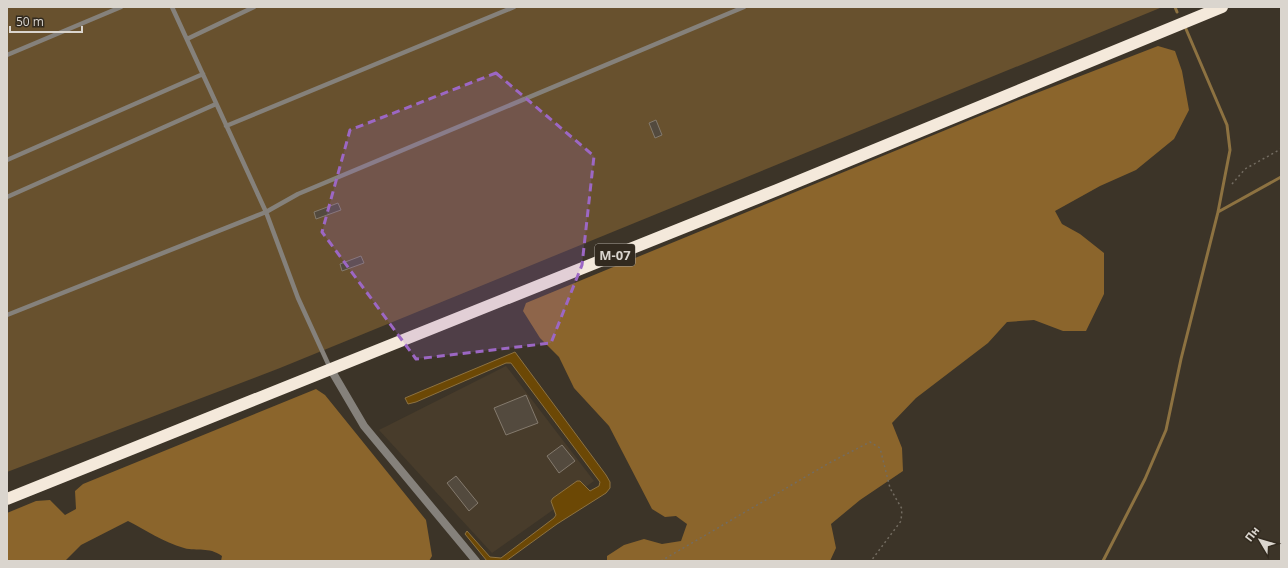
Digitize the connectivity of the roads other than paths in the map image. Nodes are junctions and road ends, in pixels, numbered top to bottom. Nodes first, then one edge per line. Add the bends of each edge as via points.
1 (121, 7) edge
2 (172, 7) edge
3 (254, 7) edge
4 (514, 7) edge
5 (744, 7) edge
6 (1222, 7) edge
7 (187, 39) junction
8 (7, 54) edge
9 (203, 74) junction
10 (216, 104) junction
11 (226, 126) junction
12 (7, 160) edge
13 (7, 197) edge
14 (266, 212) junction
15 (7, 315) edge
16 (330, 368) junction
17 (7, 499) edge
18 (476, 561) edge

1 - 8 lane
2 - 7 lane
3 - 7 lane
4 - 11 lane
5 - 14 lane via 298,194
6 - 16 highway, М-07 via 770,193
7 - 9 lane
9 - 10 lane
9 - 12 lane
10 - 11 lane
10 - 13 lane
11 - 14 lane
14 - 15 lane
14 - 16 lane via 298,298
16 - 17 highway, М-07
16 - 18 street via 364,426

